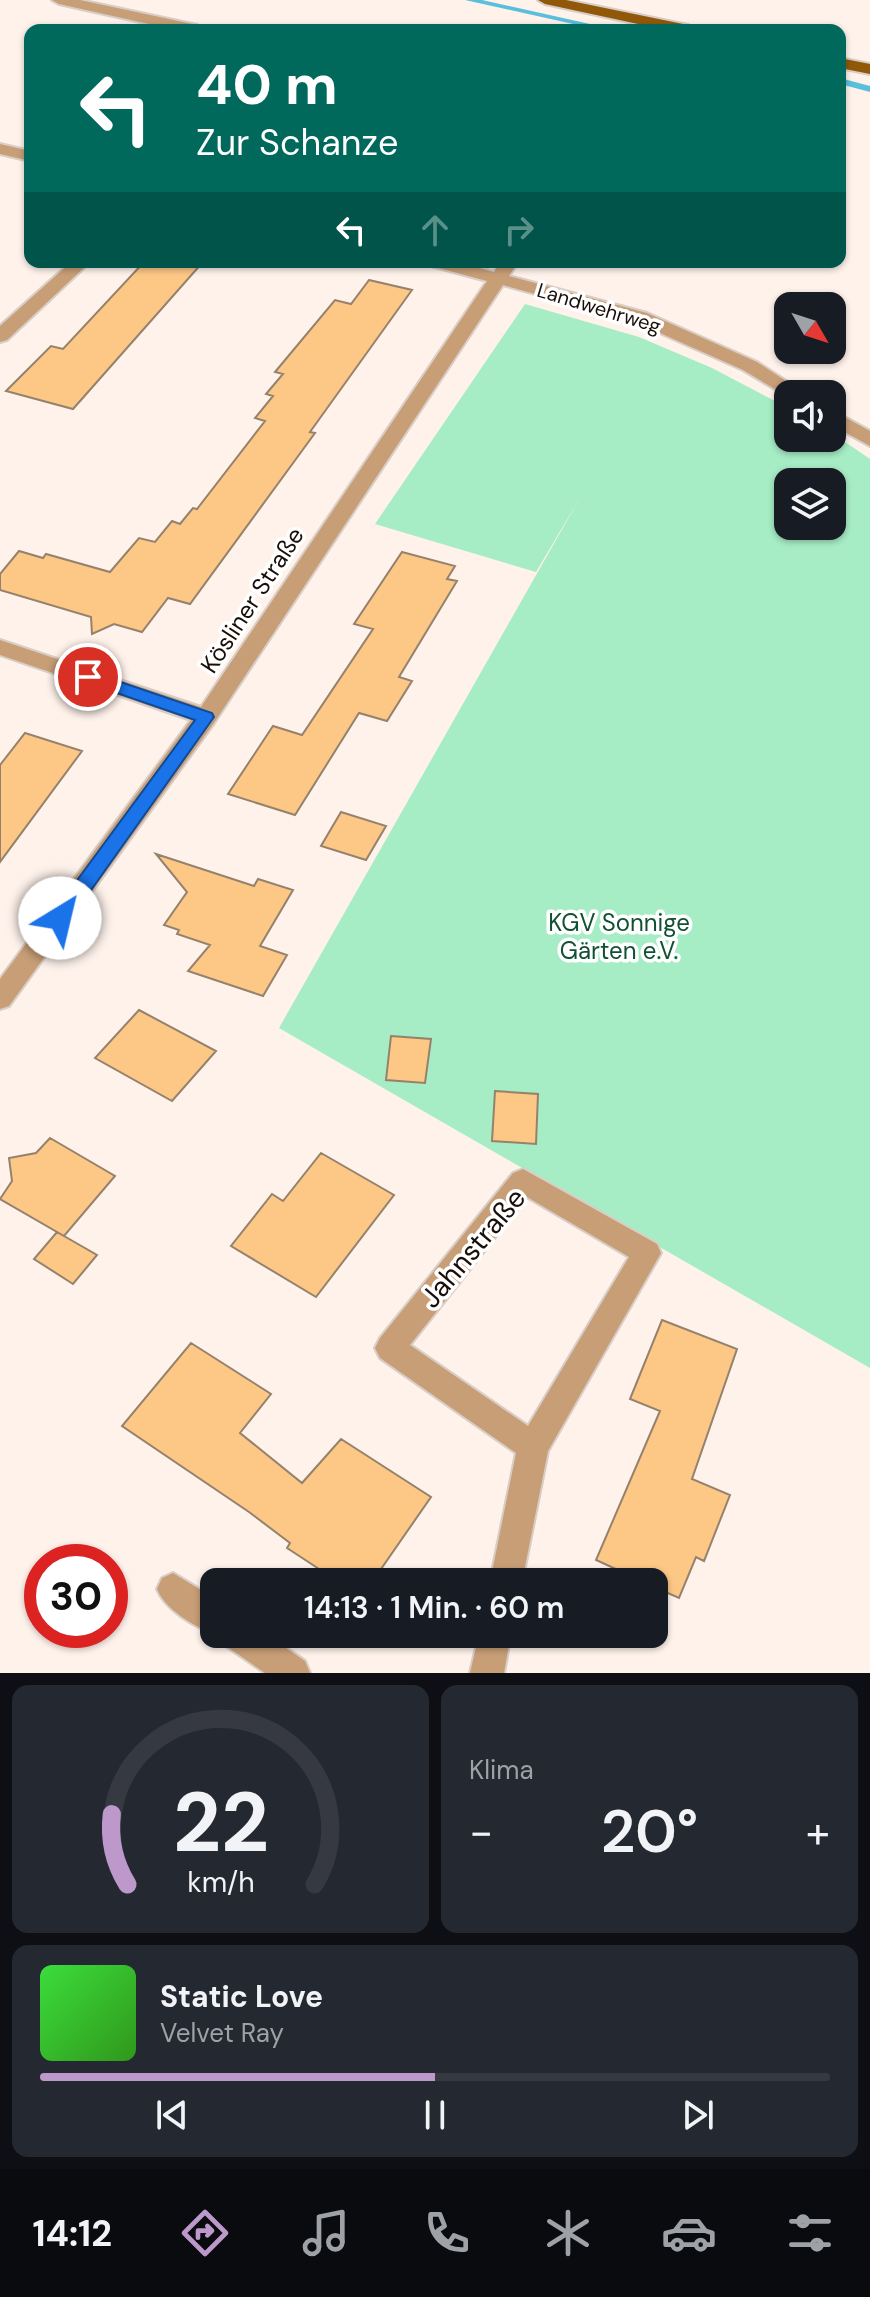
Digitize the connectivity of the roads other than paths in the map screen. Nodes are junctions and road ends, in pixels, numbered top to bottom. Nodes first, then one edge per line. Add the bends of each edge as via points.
1 (59, 0) edge
2 (545, 0) edge
3 (169, 24) edge
4 (658, 24) edge
5 (846, 64) edge
6 (870, 69) edge
7 (0, 149) edge
8 (24, 155) edge
9 (74, 268) edge
10 (502, 270) edge
11 (0, 336) edge
12 (774, 381) edge
13 (846, 425) edge
14 (870, 440) edge
15 (0, 647) edge
16 (206, 717) junction
17 (0, 999) edge
18 (533, 1447) junction
19 (509, 1568) edge
20 (173, 1589) dead end
21 (200, 1608) edge
22 (258, 1648) edge
23 (492, 1648) edge
24 (293, 1673) edge
25 (487, 1673) edge

1 - 3 street
2 - 4 main road
5 - 6 main road
7 - 8 street
9 - 11 street
10 - 12 street, Landwehrweg via 640,317
10 - 16 street, Kösliner Straße
13 - 14 street
15 - 16 street
16 - 17 street, Kösliner Straße
18 - 18 street, Jahnstraße via 647,1253 523,1181 390,1348
18 - 19 street, Jahnstraße
20 - 21 street
22 - 24 street
23 - 25 street

